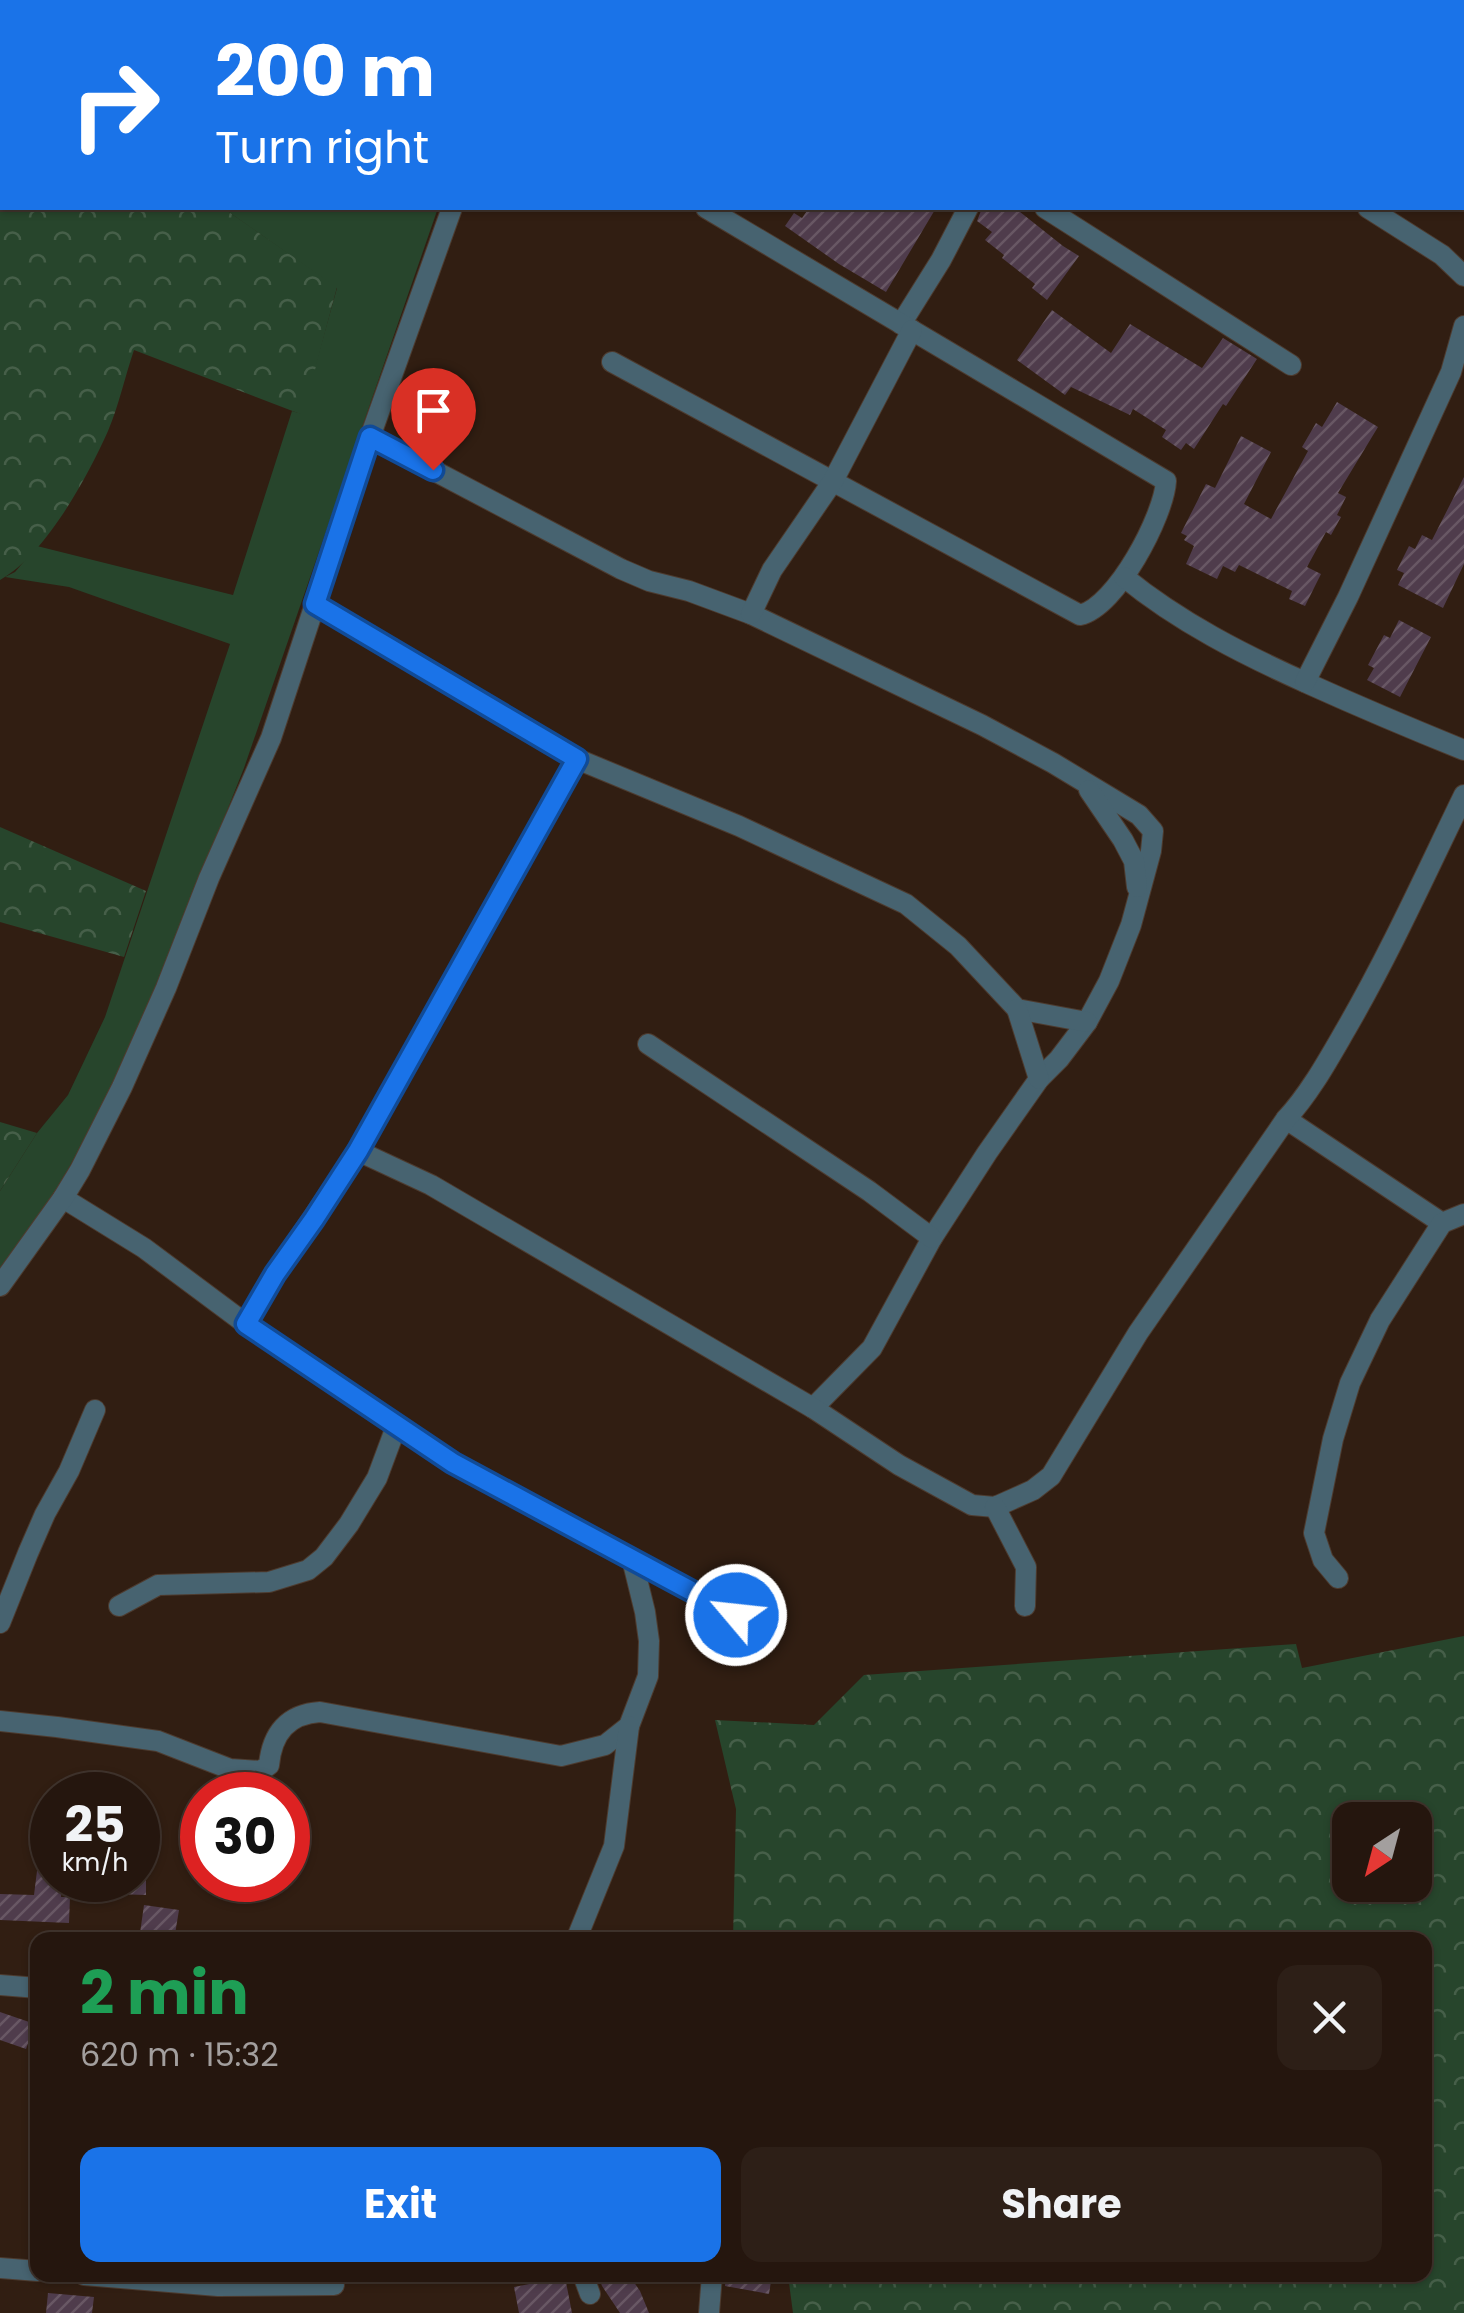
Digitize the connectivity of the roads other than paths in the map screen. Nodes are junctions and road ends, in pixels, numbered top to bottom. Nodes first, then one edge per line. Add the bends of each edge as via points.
1 (451, 210) edge
2 (709, 210) edge
3 (967, 210) edge
4 (1049, 210) edge
5 (1371, 210) edge
6 (1464, 276) edge
7 (1464, 326) edge
8 (906, 327) junction
9 (612, 362) dead end
10 (1291, 365) dead end
11 (370, 437) junction
12 (833, 481) junction
13 (1124, 577) junction
14 (315, 604) junction
15 (751, 614) junction
16 (1305, 682) junction
17 (1464, 750) edge
18 (577, 759) junction
19 (1086, 783) junction
20 (1464, 794) edge
21 (1139, 899) junction
22 (1016, 1009) junction
23 (1087, 1022) junction
24 (648, 1044) dead end
25 (1039, 1079) junction
26 (1286, 1119) junction
27 (358, 1151) junction
28 (63, 1198) junction
29 (1456, 1219) edge
30 (932, 1238) junction
31 (0, 1286) edge
32 (246, 1324) junction
33 (813, 1408) junction
34 (95, 1410) dead end
35 (396, 1427) junction
36 (995, 1507) junction
37 (632, 1559) junction
38 (1338, 1578) dead end
39 (118, 1606) dead end
40 (1026, 1606) dead end
41 (0, 1623) edge
42 (770, 1634) dead end
43 (0, 1721) edge
44 (629, 1726) junction
45 (579, 1932) edge
46 (0, 1984) edge
47 (30, 1987) edge
48 (0, 2268) edge
49 (30, 2270) edge
50 (169, 2282) edge
51 (711, 2282) edge
52 (334, 2285) dead end
53 (709, 2313) edge

1 - 11 street
2 - 8 street
3 - 8 street
4 - 10 street
5 - 6 street
7 - 16 street via 1451,372
8 - 12 street
8 - 13 street via 1166,481 1161,506
9 - 12 street
11 - 14 street
11 - 15 street via 621,569
12 - 13 street via 1080,615 1091,613
12 - 15 street via 772,570
13 - 16 street via 1221,642
14 - 18 street
14 - 28 street via 270,738 166,988
15 - 19 street
16 - 17 street
18 - 22 street via 906,904 958,946
18 - 27 street
19 - 21 street via 1134,860
19 - 21 street via 1153,831
20 - 26 street via 1390,950
21 - 23 street
22 - 23 street
22 - 25 street
23 - 25 street
24 - 30 street
25 - 30 street
26 - 29 street
26 - 36 street via 1138,1333 1051,1476
27 - 32 street
27 - 33 street via 430,1185
28 - 31 street
28 - 32 street
29 - 38 street via 1380,1320 1350,1382 1314,1533
30 - 33 street via 872,1348
32 - 35 street
33 - 36 street via 972,1505
34 - 41 street
35 - 37 street
35 - 39 street via 378,1478 308,1570 270,1582 158,1585
36 - 40 street via 1026,1566
37 - 42 street
37 - 44 street via 649,1658
43 - 44 street via 158,1741 230,1769 261,1771 278,1734 294,1717 309,1713 561,1756 605,1746
44 - 45 street via 614,1846
46 - 47 street
48 - 49 street
50 - 52 street
51 - 53 street

